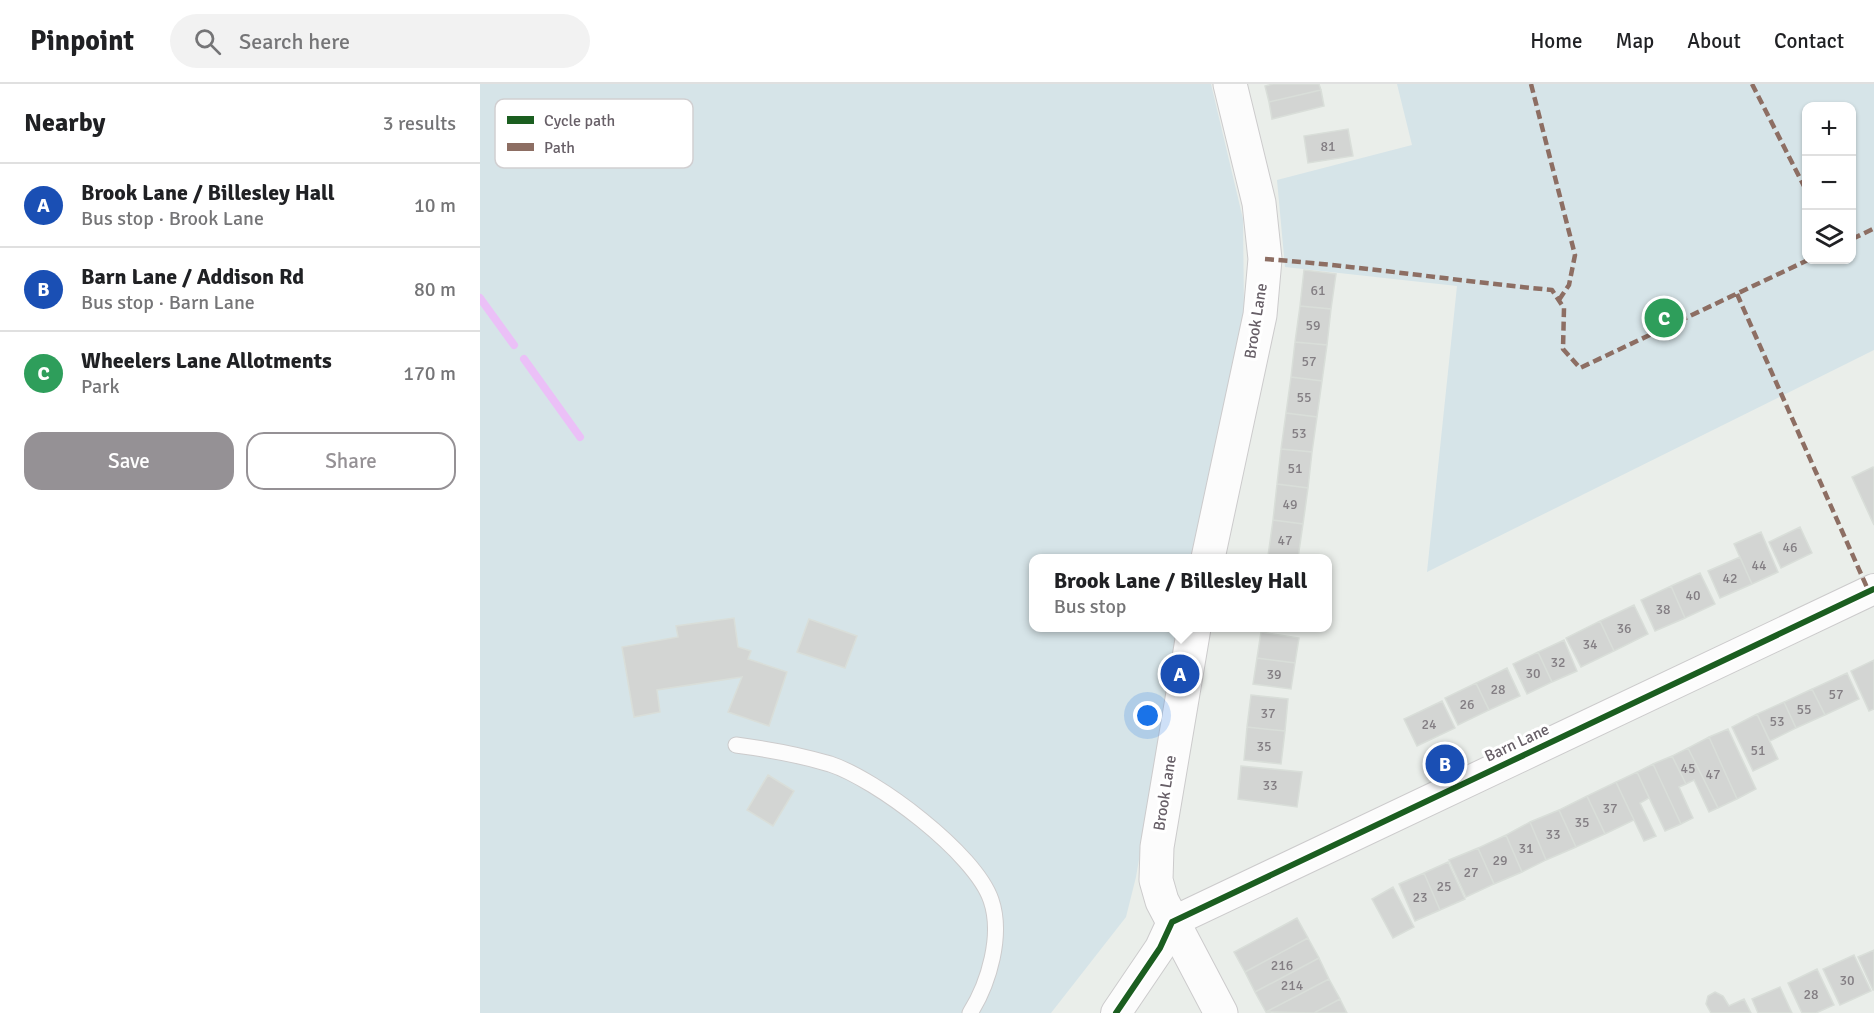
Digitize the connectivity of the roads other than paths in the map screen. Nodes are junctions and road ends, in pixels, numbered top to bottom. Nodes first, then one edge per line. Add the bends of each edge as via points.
1 (1230, 84) edge
2 (1209, 554) edge
3 (1874, 589) edge
4 (1193, 632) edge
5 (736, 745) dead end
6 (1172, 922) junction
7 (970, 1013) edge
8 (1116, 1013) edge
9 (1221, 1013) edge

1 - 2 main road, Brook Lane via 1259,203 1265,259 1260,315
3 - 6 street, Barn Lane
4 - 6 main road, Brook Lane via 1157,847 1156,880
5 - 7 lane via 832,765 884,792 924,820 971,869 990,897 994,913 990,966 982,994
6 - 8 street via 1160,948
6 - 9 main road, Brook Lane

